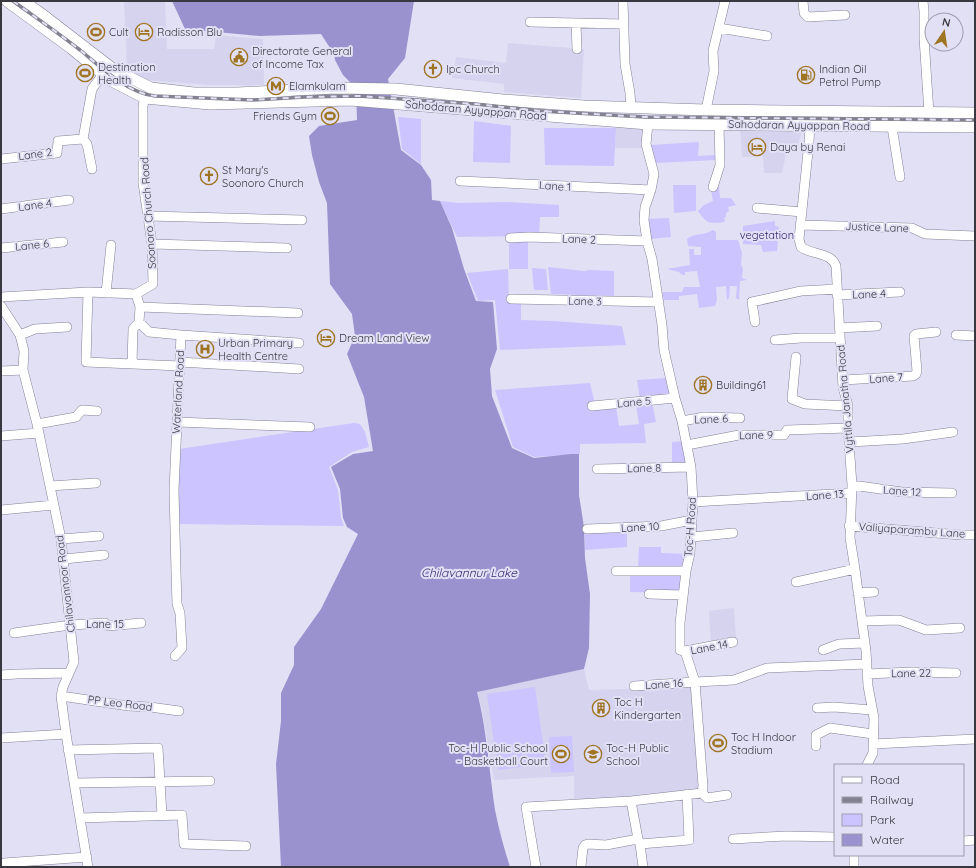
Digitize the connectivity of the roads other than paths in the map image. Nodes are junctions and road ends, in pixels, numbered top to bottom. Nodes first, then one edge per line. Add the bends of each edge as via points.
1 (7, 1) edge
2 (23, 1) edge
3 (623, 1) edge
4 (725, 1) edge
5 (803, 1) edge
6 (923, 1) edge
7 (845, 15) dead end
8 (530, 22) dead end
9 (576, 22) junction
10 (624, 24) junction
11 (719, 28) junction
12 (767, 36) dead end
13 (577, 49) dead end
14 (103, 74) junction
15 (145, 98) junction
16 (576, 106) junction
17 (630, 108) junction
18 (706, 110) junction
19 (929, 113) junction
20 (975, 113) edge
21 (576, 118) junction
22 (648, 124) junction
23 (719, 124) junction
24 (810, 125) junction
25 (892, 126) junction
26 (975, 127) edge
27 (83, 139) junction
28 (1, 159) edge
29 (92, 169) dead end
30 (900, 177) dead end
31 (460, 181) dead end
32 (713, 187) dead end
33 (651, 190) junction
34 (69, 200) dead end
35 (757, 208) dead end
36 (1, 209) edge
37 (802, 212) junction
38 (148, 216) junction
39 (302, 220) dead end
40 (801, 225) junction
41 (975, 236) edge
42 (510, 238) dead end
43 (647, 241) junction
44 (63, 242) dead end
45 (111, 244) dead end
46 (152, 244) junction
47 (1, 248) edge
48 (287, 248) dead end
49 (88, 292) junction
50 (837, 292) junction
51 (900, 292) dead end
52 (106, 293) junction
53 (136, 294) junction
54 (1, 297) edge
55 (511, 299) dead end
56 (659, 302) junction
57 (140, 307) junction
58 (2, 310) edge
59 (298, 313) dead end
60 (139, 322) junction
61 (755, 322) dead end
62 (877, 326) dead end
63 (67, 327) dead end
64 (839, 328) junction
65 (936, 332) dead end
66 (20, 335) junction
67 (181, 335) junction
68 (956, 335) dead end
69 (975, 336) edge
70 (840, 338) junction
71 (775, 340) dead end
72 (299, 343) dead end
73 (796, 357) dead end
74 (132, 364) junction
75 (180, 364) junction
76 (299, 369) dead end
77 (23, 370) junction
78 (1, 371) edge
79 (843, 380) junction
80 (675, 398) junction
81 (592, 406) dead end
82 (848, 406) junction
83 (97, 411) dead end
84 (740, 418) dead end
85 (682, 421) junction
86 (177, 422) junction
87 (310, 427) dead end
88 (848, 428) junction
89 (38, 429) junction
90 (953, 432) dead end
91 (1, 436) edge
92 (850, 442) junction
93 (687, 445) junction
94 (691, 467) junction
95 (597, 469) dead end
96 (96, 483) dead end
97 (50, 486) junction
98 (852, 489) junction
99 (952, 493) dead end
100 (693, 502) junction
101 (54, 505) junction
102 (1, 510) edge
103 (692, 520) junction
104 (850, 526) junction
105 (587, 529) dead end
106 (733, 533) dead end
107 (975, 535) edge
108 (99, 536) dead end
109 (692, 537) junction
110 (61, 539) junction
111 (104, 555) dead end
112 (64, 559) junction
113 (855, 569) junction
114 (616, 571) dead end
115 (686, 571) junction
116 (796, 582) dead end
117 (874, 592) dead end
118 (858, 593) junction
119 (649, 594) dead end
120 (683, 595) junction
121 (862, 621) junction
122 (141, 623) dead end
123 (70, 625) junction
124 (960, 628) dead end
125 (14, 633) dead end
126 (733, 642) dead end
127 (865, 643) junction
128 (823, 650) dead end
129 (685, 652) junction
130 (175, 656) dead end
131 (867, 664) junction
132 (68, 673) junction
133 (956, 673) dead end
134 (867, 674) junction
135 (1, 675) edge
136 (695, 682) junction
137 (634, 686) dead end
138 (61, 696) junction
139 (817, 708) dead end
140 (872, 710) junction
141 (179, 711) dead end
142 (66, 734) junction
143 (873, 734) junction
144 (1, 738) edge
145 (975, 739) edge
146 (873, 744) junction
147 (816, 746) dead end
148 (68, 750) junction
149 (868, 764) edge
150 (160, 781) junction
151 (210, 781) dead end
152 (74, 783) junction
153 (702, 793) junction
154 (687, 794) junction
155 (728, 795) dead end
156 (631, 801) junction
157 (162, 816) junction
158 (80, 818) junction
159 (834, 837) edge
160 (733, 839) dead end
161 (975, 840) edge
162 (639, 841) junction
163 (964, 841) edge
164 (246, 846) dead end
165 (854, 856) edge
166 (88, 857) junction
167 (4, 863) dead end
168 (580, 866) dead end
169 (88, 867) edge
170 (536, 867) edge
171 (643, 867) edge
172 (854, 867) edge

1 - 14 main road, Sahodaran Ayyappan Road
2 - 16 main road, Sahodaran Ayyappan Road via 113,69 151,88 194,93 396,89
3 - 10 street
4 - 11 street
5 - 7 street via 804,13 808,17
6 - 19 street
8 - 9 street
9 - 10 street
9 - 13 street
10 - 17 street
11 - 12 street
11 - 18 street via 713,51 714,71
14 - 15 main road, Sahodaran Ayyappan Road
14 - 27 street via 92,88
15 - 21 main road, Sahodaran Ayyappan Road via 210,104 350,100
15 - 38 street, Soonoro Church Road via 144,183
16 - 17 main road, Sahodaran Ayyappan Road
16 - 21 main road
17 - 18 main road, Sahodaran Ayyappan Road
18 - 19 main road, Sahodaran Ayyappan Road
19 - 20 main road, Sahodaran Ayyappan Road
21 - 22 main road, Sahodaran Ayyappan Road
22 - 23 main road, Sahodaran Ayyappan Road
22 - 33 street, Toc-H Road via 646,144 654,174
23 - 24 main road, Sahodaran Ayyappan Road
23 - 32 street via 720,165
24 - 25 main road, Sahodaran Ayyappan Road
24 - 37 street, Vyttila Janatha Road
25 - 26 main road, Sahodaran Ayyappan Road
25 - 30 street
27 - 28 street, Lane 2 via 58,140 57,153
27 - 29 street via 87,144
31 - 33 street, Lane 1
33 - 43 street, Toc-H Road via 645,207
34 - 36 street, Lane 4
35 - 37 street
37 - 40 street, Vyttila Janatha Road
38 - 39 street
38 - 46 street, Soonoro Church Road
40 - 41 street, Justice Lane via 912,228 925,234
40 - 50 street, Vyttila Janatha Road via 801,247 830,257 834,261
42 - 43 street, Lane 2
43 - 56 street, Toc-H Road
44 - 47 street, Lane 6
45 - 52 street
46 - 48 street
46 - 53 street, Soonoro Church Road via 153,284
49 - 52 street
49 - 54 street
49 - 74 street via 86,362
50 - 51 street, Lane 4
50 - 61 street via 801,291 752,302
50 - 64 street, Vyttila Janatha Road
52 - 53 street
53 - 57 street
55 - 56 street, Lane 3
56 - 80 street, Toc-H Road via 664,350
57 - 59 street
57 - 60 street
58 - 66 street, Chilavannoor Road
60 - 67 street, Waterland Road via 150,332
60 - 74 street via 134,328
62 - 64 street
63 - 66 street via 35,329
64 - 70 street, Vyttila Janatha Road
65 - 79 street, Lane 7 via 914,336 917,371 913,376
66 - 77 street, Chilavannoor Road via 24,352
67 - 72 street
67 - 75 street, Waterland Road
68 - 69 street
70 - 71 street
70 - 79 street, Vyttila Janatha Road
73 - 82 street via 792,399 805,404
74 - 75 street
75 - 76 street
75 - 86 street, Waterland Road
77 - 78 street
77 - 89 street, Chilavannoor Road
79 - 82 street, Vyttila Janatha Road
80 - 81 street, Lane 5
80 - 85 street, Toc-H Road
82 - 88 street, Vyttila Janatha Road
83 - 89 street via 82,410 76,417
84 - 85 street, Lane 6 via 704,417
85 - 93 street, Toc-H Road
86 - 87 street
86 - 130 street, Waterland Road via 175,548 182,648
88 - 92 street, Vyttila Janatha Road
88 - 93 street, Lane 9 via 788,430 784,435 739,435
89 - 91 street
89 - 97 street, Chilavannoor Road
90 - 92 street via 903,439
92 - 98 street, Vyttila Janatha Road
93 - 94 street, Toc-H Road
94 - 95 street, Lane 8
94 - 100 street, Toc-H Road
96 - 97 street
97 - 101 street, Chilavannoor Road
98 - 99 street, Lane 12
98 - 100 street, Lane 13 via 798,496
98 - 104 street, Vyttila Janatha Road
100 - 103 street, Toc-H Road
101 - 102 street
101 - 110 street, Chilavannoor Road
103 - 105 street, Lane 10 via 661,526
103 - 109 street, Toc-H Road
104 - 107 street, Valiyaparambu Lane
104 - 113 street, Vyttila Janatha Road
106 - 109 street
108 - 110 street
109 - 115 street, Toc-H Road
110 - 112 street, Chilavannoor Road
111 - 112 street
112 - 123 street, Chilavannoor Road
113 - 116 street
113 - 118 street, Vyttila Janatha Road
114 - 115 street
115 - 120 street, Toc-H Road
117 - 118 street
118 - 121 street, Vyttila Janatha Road
119 - 120 street
120 - 129 street, Toc-H Road via 680,650
121 - 124 street via 899,620 926,630
121 - 127 street, Vyttila Janatha Road
122 - 123 street, Lane 15 via 108,626 105,622
123 - 125 street
123 - 132 street, Chilavannoor Road via 74,662
126 - 129 street, Lane 14
127 - 128 street via 839,644
127 - 131 street, Vyttila Janatha Road
129 - 136 street, Toc-H Road
131 - 134 street, Vyttila Janatha Road
131 - 136 street, Lane 16 via 767,668 734,680
132 - 135 street
132 - 138 street, Chilavannoor Road
133 - 134 street, Lane 22
134 - 140 street, Vyttila Janatha Road
136 - 137 street, Lane 16
136 - 153 street, Toc-H Road
138 - 141 street, PP Leo Road
138 - 142 street, Chilavannoor Road
139 - 140 street
140 - 143 street, Vyttila Janatha Road
142 - 144 street
142 - 148 street, Chilavannoor Road
143 - 146 street, Vyttila Janatha Road
143 - 147 street via 830,728 816,734
145 - 146 street
146 - 149 street, Vyttila Janatha Road via 873,753
148 - 150 street via 158,748
148 - 152 street, Chilavannoor Road
150 - 151 street
150 - 152 street
150 - 157 street
152 - 158 street, Chilavannoor Road
153 - 154 street
153 - 155 street via 708,798
154 - 156 street
154 - 162 street via 689,840
156 - 162 street
156 - 170 street via 526,807
157 - 158 street
157 - 164 street via 182,815 184,844
158 - 166 street, Chilavannoor Road
159 - 160 street
161 - 163 street
162 - 168 street via 585,845
162 - 171 street
165 - 172 street
166 - 167 street
166 - 169 street, Chilavannoor Road

